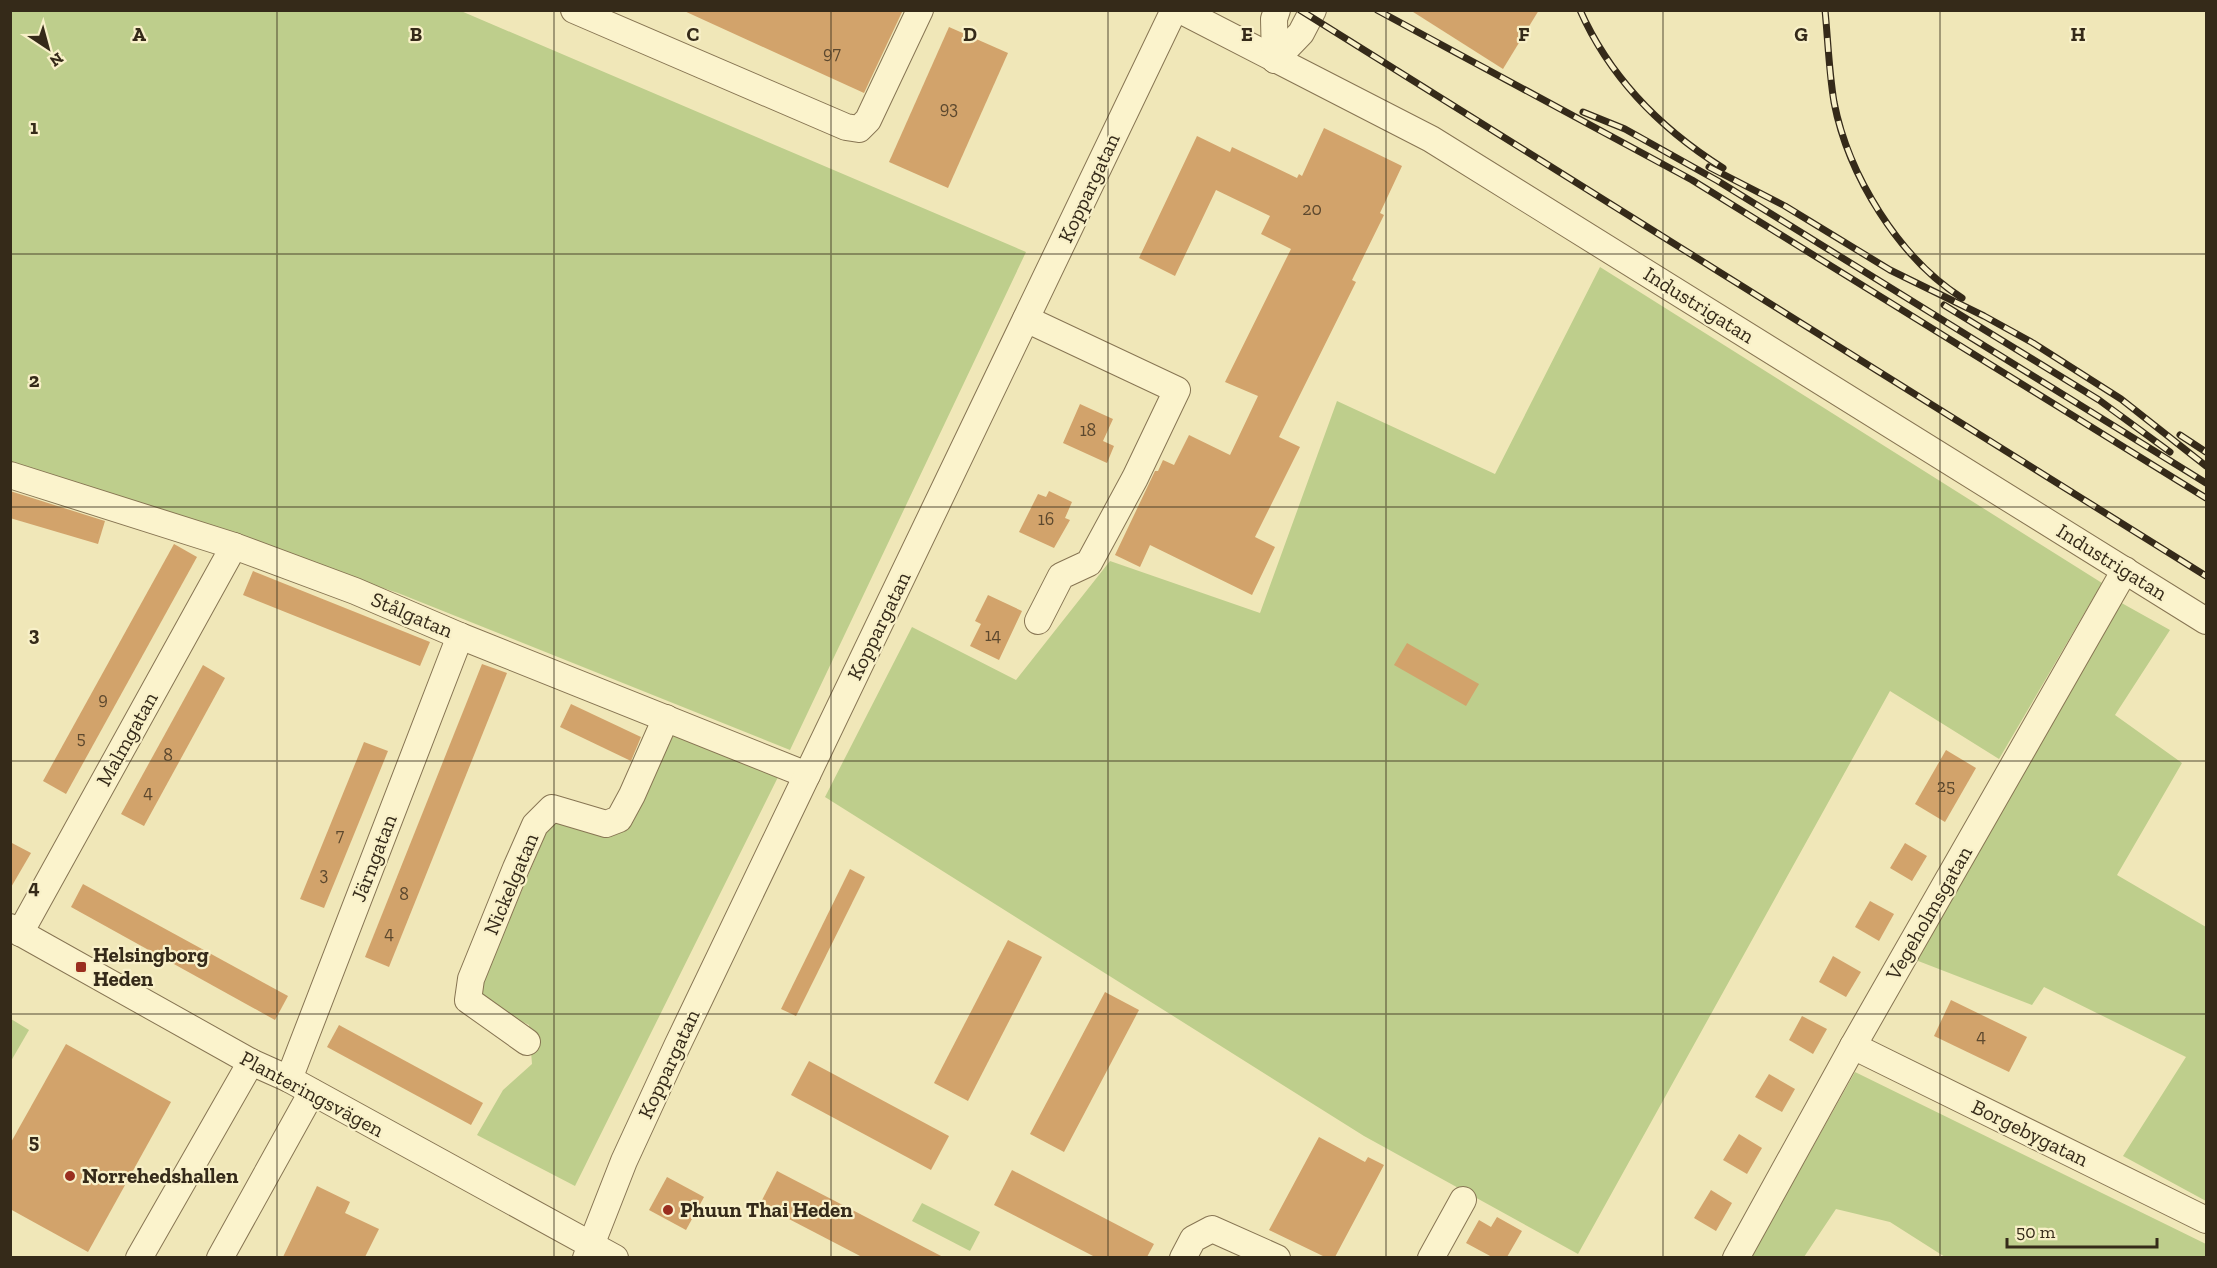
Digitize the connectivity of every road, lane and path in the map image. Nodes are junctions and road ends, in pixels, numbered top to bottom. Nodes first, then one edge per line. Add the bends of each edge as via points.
1 (574, 10) edge
2 (920, 10) edge
3 (1174, 10) edge
4 (1180, 10) edge
5 (1277, 10) edge
6 (1313, 10) edge
7 (1275, 60) junction
8 (1026, 319) junction
9 (10, 475) edge
10 (234, 546) junction
11 (2126, 570) junction
12 (1038, 621) dead end
13 (2206, 621) edge
14 (460, 636) junction
15 (666, 718) junction
16 (807, 775) junction
17 (15, 930) edge
18 (527, 1042) dead end
19 (1853, 1046) junction
20 (251, 1062) junction
21 (289, 1079) junction
22 (312, 1092) junction
23 (1462, 1200) dead end
24 (2206, 1220) edge
25 (588, 1251) edge
26 (1269, 1256) edge
27 (139, 1257) edge
28 (220, 1257) edge
29 (615, 1257) edge
30 (1183, 1257) edge
31 (1431, 1257) edge
32 (1736, 1257) edge

1 - 2 street via 846,127 859,129 868,120
3 - 8 street, Koppargatan
4 - 7 street, Industrigatan
5 - 7 street
6 - 7 street via 1301,33
7 - 11 street, Industrigatan via 1431,139
8 - 12 street via 1177,390 1089,563 1061,576
8 - 16 street, Koppargatan
9 - 10 street, Stålgatan
10 - 14 street, Stålgatan
10 - 17 street, Malmgatan
11 - 13 street, Industrigatan
11 - 19 street, Vegeholmsgatan
14 - 15 street, Stålgatan
14 - 21 street, Järngatan
15 - 16 street, Stålgatan
15 - 18 street, Nickelgatan via 619,819 606,824 552,808 535,825 516,868 471,980 468,1000
16 - 25 street, Koppargatan via 676,1046
17 - 20 street, Planteringsvägen
19 - 24 street, Borgebygatan
19 - 32 street, Vegeholmsgatan
20 - 21 street, Planteringsvägen
20 - 27 street
21 - 22 street, Planteringsvägen
22 - 25 street, Planteringsvägen
22 - 28 street
23 - 31 street
25 - 29 street, Planteringsvägen
26 - 30 street via 1212,1229 1193,1239

